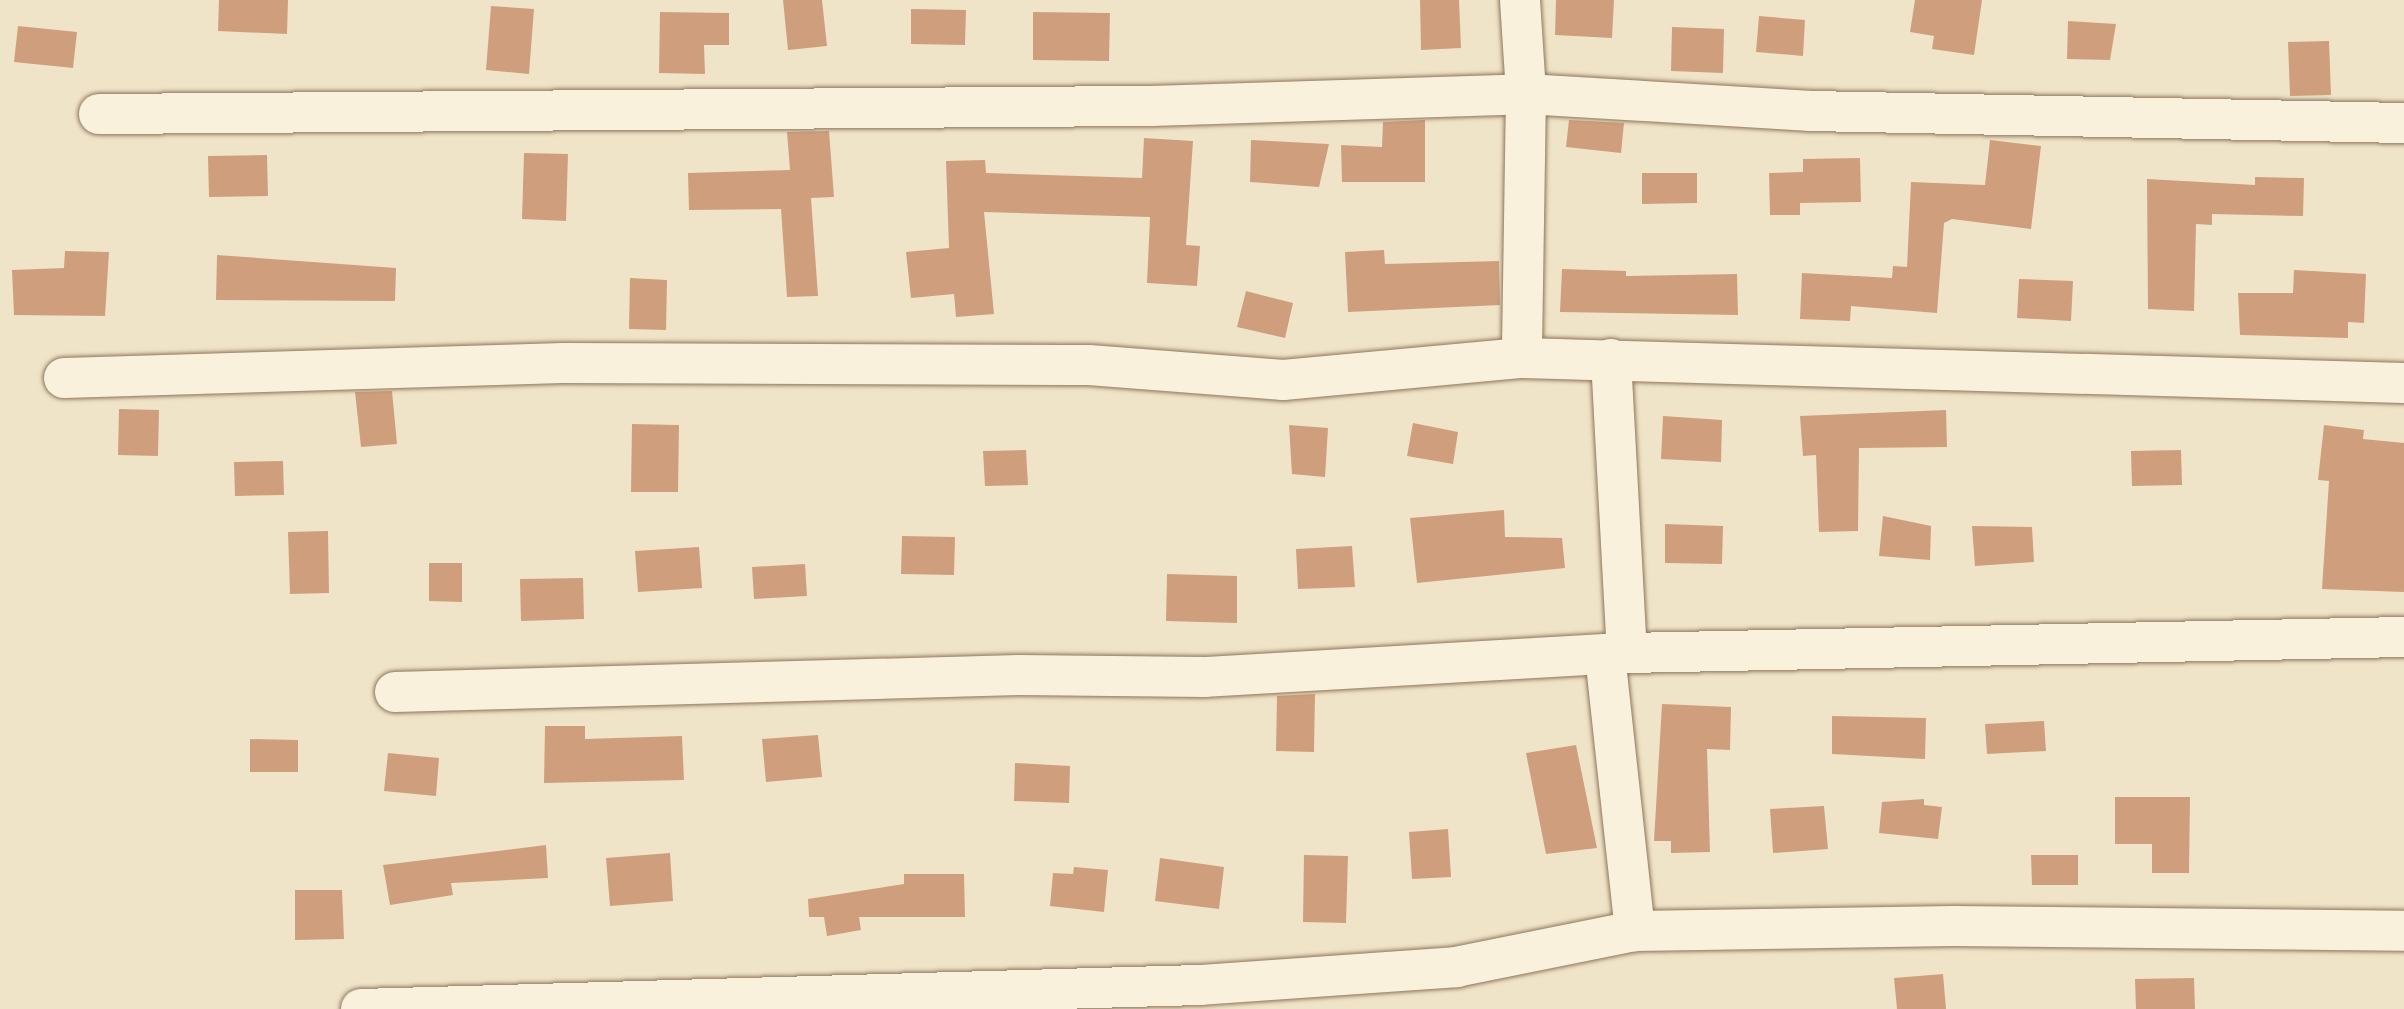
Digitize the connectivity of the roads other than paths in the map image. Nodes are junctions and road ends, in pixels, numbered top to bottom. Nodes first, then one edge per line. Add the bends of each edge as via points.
1 (1520, 0) edge
2 (1526, 94) junction
3 (99, 114) dead end
4 (2404, 123) edge
5 (1522, 358) junction
6 (1611, 359) junction
7 (64, 378) dead end
8 (2404, 383) edge
9 (2404, 637) edge
10 (1616, 654) junction
11 (395, 692) dead end
12 (1635, 931) junction
13 (2404, 931) edge
14 (361, 1009) edge

1 - 2 street
2 - 3 street via 1151,106
2 - 4 street via 1811,111
2 - 5 street
5 - 6 street
5 - 7 street via 1283,380 1089,365 596,363
6 - 8 street
6 - 10 street
9 - 10 street
10 - 11 street via 1205,677 1019,675
10 - 12 street
12 - 13 street via 1953,926
12 - 14 street via 1456,967 1200,985

